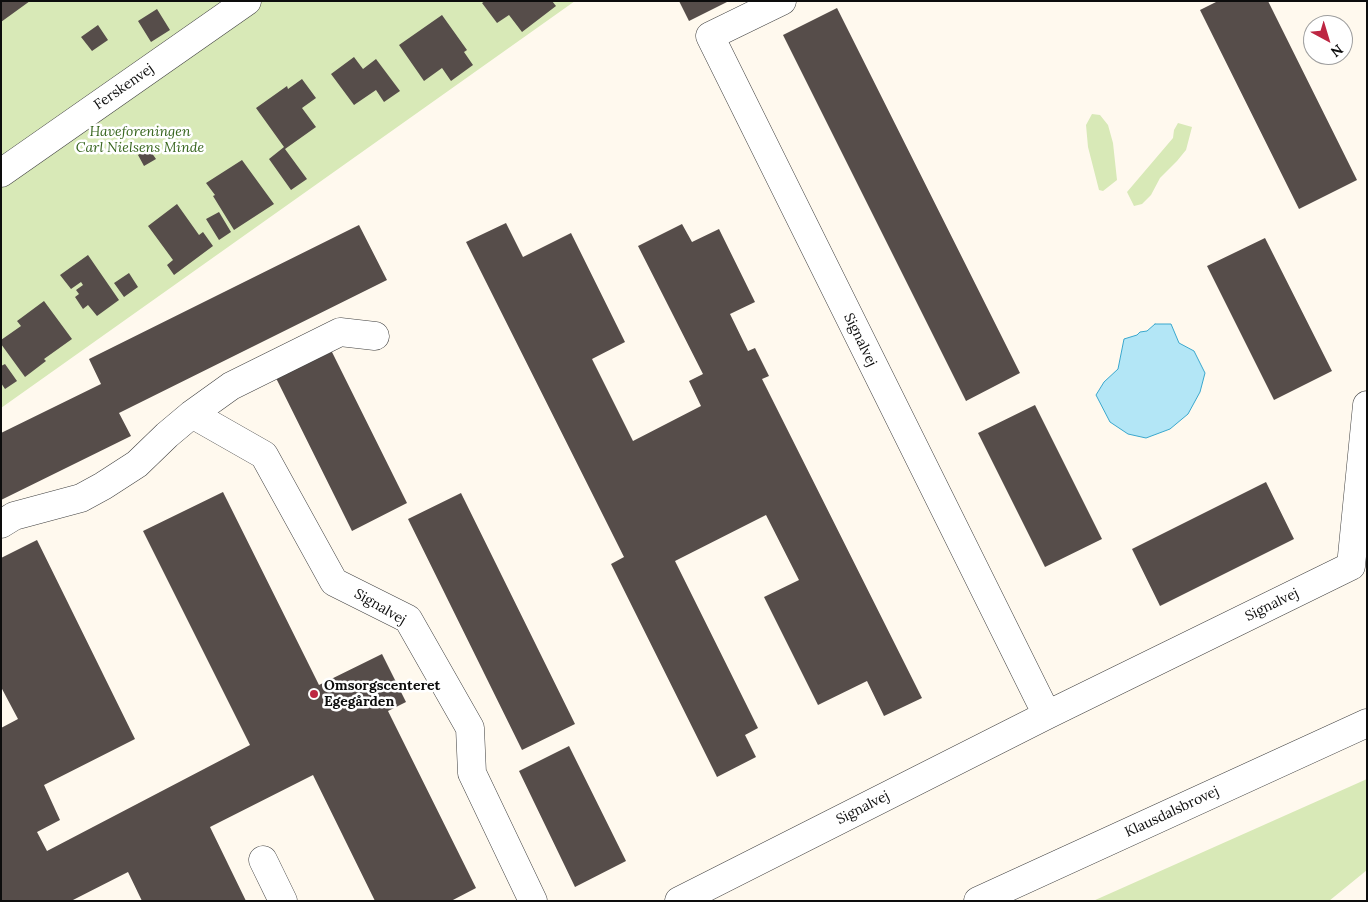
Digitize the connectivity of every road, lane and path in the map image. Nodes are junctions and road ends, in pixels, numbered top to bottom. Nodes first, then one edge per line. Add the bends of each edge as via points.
1 (248, 1) edge
2 (782, 1) edge
3 (1, 173) edge
4 (375, 336) dead end
5 (1367, 405) edge
6 (192, 414) junction
7 (1, 524) edge
8 (1047, 715) junction
9 (1367, 723) edge
10 (263, 860) dead end
11 (283, 901) edge
12 (533, 901) edge
13 (679, 901) edge
14 (978, 901) edge

1 - 3 street, Ferskenvej
2 - 8 street, Signalvej via 710,36
4 - 6 street via 340,332 232,386
5 - 8 street, Signalvej via 1351,566
6 - 7 street via 138,464 103,486 81,498 14,516
6 - 12 street, Signalvej via 264,455 334,582 408,620 470,728 472,773
8 - 13 street, Signalvej
9 - 14 street, Klausdalsbrovej
10 - 11 street

